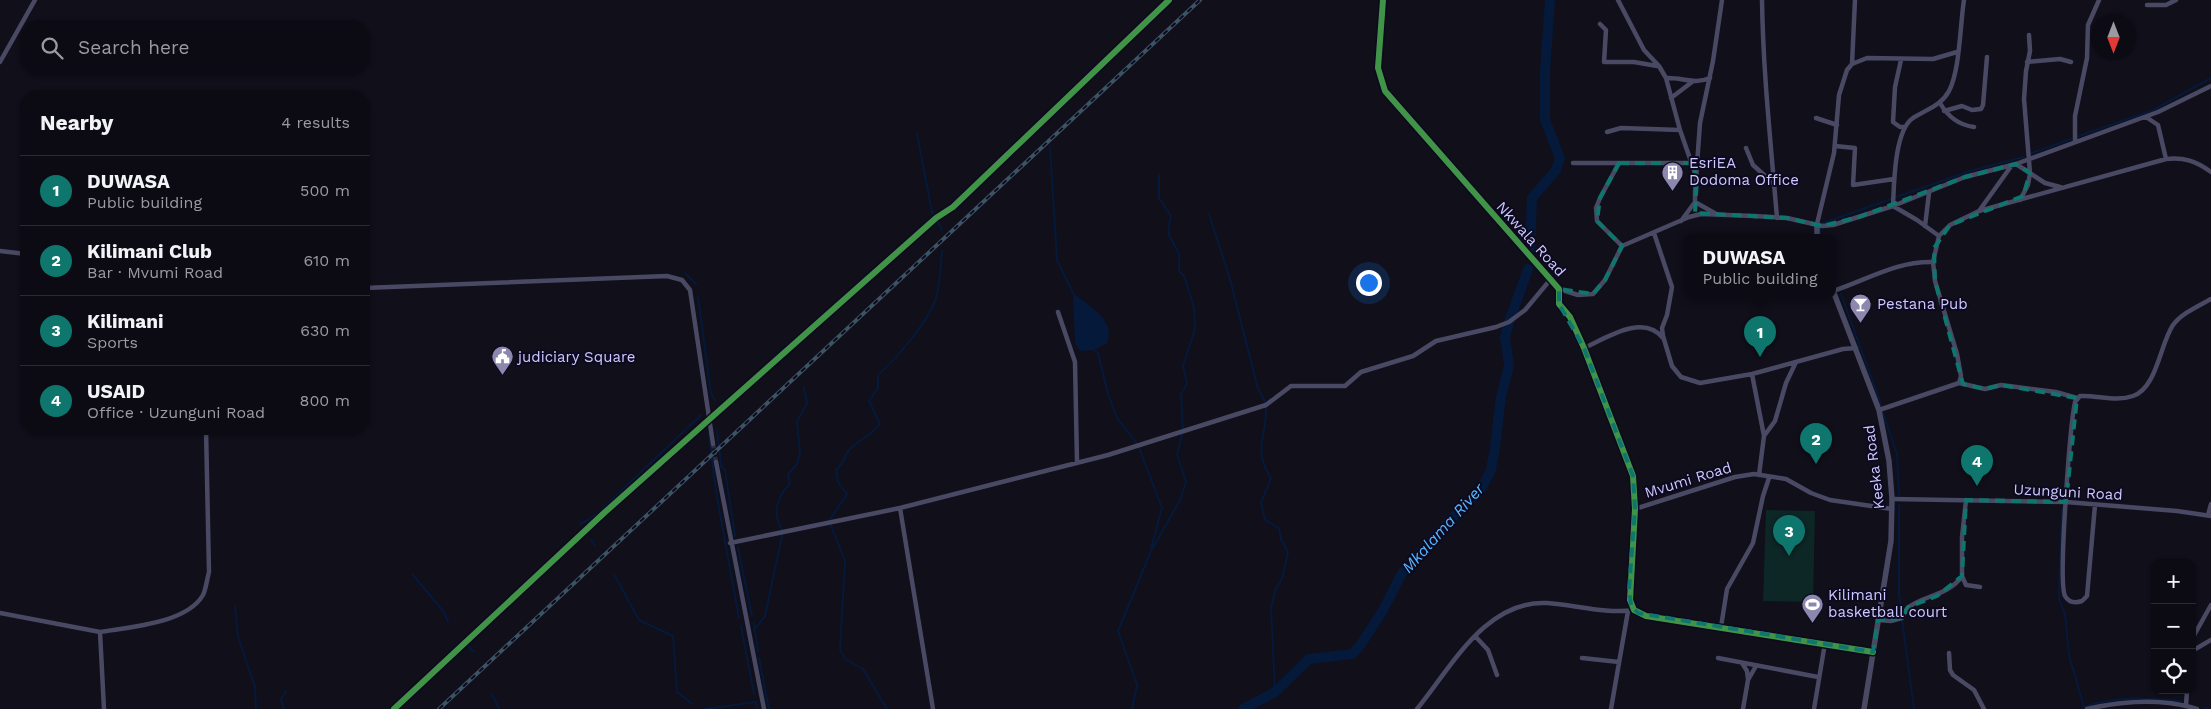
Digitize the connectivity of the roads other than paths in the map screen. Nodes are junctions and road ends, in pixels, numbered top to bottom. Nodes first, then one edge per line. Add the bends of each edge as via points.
1 (35, 0) edge
2 (1169, 0) edge
3 (1383, 0) edge
4 (1618, 0) edge
5 (1722, 0) edge
6 (1762, 0) edge
7 (1855, 0) edge
8 (1964, 0) edge
9 (2099, 0) edge
10 (2176, 0) edge
11 (2147, 5) dead end
12 (24, 20) edge
13 (1600, 24) dead end
14 (20, 27) edge
15 (2028, 35) dead end
16 (1957, 52) junction
17 (1987, 58) dead end
18 (1901, 60) junction
19 (0, 62) edge
20 (2027, 62) junction
21 (2071, 62) dead end
22 (1852, 64) junction
23 (1659, 66) junction
24 (1666, 78) junction
25 (1710, 78) junction
26 (1692, 82) junction
27 (2211, 86) edge
28 (1671, 98) junction
29 (1940, 103) junction
30 (1944, 111) junction
31 (2145, 116) junction
32 (1816, 118) dead end
33 (1836, 125) junction
34 (1905, 127) junction
35 (1974, 127) dead end
36 (1680, 130) junction
37 (1608, 132) dead end
38 (2075, 141) junction
39 (1835, 146) junction
40 (1746, 148) dead end
41 (2027, 159) junction
42 (2166, 159) junction
43 (1619, 163) junction
44 (1691, 163) junction
45 (1697, 163) junction
46 (1572, 164) dead end
47 (2014, 164) junction
48 (2000, 169) junction
49 (2030, 172) junction
50 (2211, 172) edge
51 (1697, 177) junction
52 (1894, 179) junction
53 (2002, 182) junction
54 (1774, 184) junction
55 (2061, 188) junction
56 (1929, 193) junction
57 (2020, 200) junction
58 (1695, 202) junction
59 (1893, 206) junction
60 (1980, 211) junction
61 (1719, 216) junction
62 (1776, 218) junction
63 (1679, 223) junction
64 (1817, 224) junction
65 (1925, 227) junction
66 (1654, 233) junction
67 (1817, 234) edge
68 (1939, 236) junction
69 (1622, 246) junction
70 (0, 250) edge
71 (20, 253) edge
72 (1933, 262) junction
73 (1550, 280) junction
74 (370, 288) edge
75 (1836, 289) edge
76 (1559, 290) junction
77 (1836, 298) edge
78 (2211, 299) edge
79 (1058, 312) dead end
80 (1663, 338) dead end
81 (1584, 348) junction
82 (1856, 348) junction
83 (1796, 362) junction
84 (1752, 374) junction
85 (1959, 384) junction
86 (2077, 398) junction
87 (1879, 410) junction
88 (709, 419) junction
89 (206, 435) edge
90 (1764, 436) junction
91 (713, 444) tunnel mouth
92 (716, 462) tunnel mouth
93 (1077, 462) junction
94 (1759, 475) junction
95 (1769, 478) junction
96 (1892, 499) junction
97 (1966, 500) junction
98 (2066, 502) junction
99 (2095, 504) junction
100 (2211, 504) edge
101 (900, 508) junction
102 (1636, 509) junction
103 (1892, 509) junction
104 (2209, 516) edge
105 (730, 544) junction
106 (1962, 576) junction
107 (1980, 587) dead end
108 (2211, 605) edge
109 (1631, 609) junction
110 (0, 613) edge
111 (1878, 620) junction
112 (1721, 627) junction
113 (100, 632) junction
114 (2196, 632) edge
115 (1475, 636) junction
116 (2211, 640) edge
117 (1825, 643) junction
118 (2195, 649) edge
119 (1873, 652) junction
120 (1949, 653) dead end
121 (1582, 658) dead end
122 (1718, 658) dead end
123 (1619, 662) junction
124 (1742, 662) junction
125 (1756, 666) junction
126 (1498, 675) dead end
127 (1818, 677) junction
128 (1748, 680) junction
129 (2187, 694) edge
130 (2186, 706) junction
131 (104, 709) edge
132 (394, 709) edge
133 (764, 709) edge
134 (932, 709) edge
135 (1417, 709) edge
136 (1611, 709) edge
137 (1743, 709) edge
138 (1814, 709) edge
139 (1864, 709) edge
140 (1984, 709) edge
141 (2087, 709) edge
142 (2197, 709) edge

1 - 12 street
2 - 88 street via 953,207 936,218
3 - 73 street, Nkwala Road via 1378,68 1386,90
4 - 23 street via 1644,50
5 - 25 street
6 - 54 street via 1762,54
7 - 22 street
8 - 16 street
9 - 38 street via 2088,25 2087,58 2075,116
10 - 11 street via 2166,5
13 - 23 street via 1606,30 1604,62
14 - 19 street
15 - 20 street via 2030,51
16 - 18 street via 1933,59
16 - 29 street via 1953,82
17 - 30 street via 1981,109 1962,106
18 - 22 street via 1874,58
18 - 34 street via 1893,122
20 - 21 street via 2060,59
20 - 41 street via 2024,99
22 - 33 street via 1843,77
23 - 24 street
24 - 26 street
24 - 28 street
25 - 26 street
25 - 45 street via 1700,123
26 - 28 street
27 - 31 street
28 - 36 street
29 - 30 street
29 - 34 street via 1912,119
30 - 35 street via 1961,124
31 - 38 street
31 - 42 street via 2158,125
32 - 33 street
33 - 39 street
34 - 52 street
36 - 37 street via 1621,128
36 - 44 street
38 - 41 street
39 - 52 street via 1855,148 1853,185
39 - 64 street
40 - 54 street via 1753,164
41 - 47 street
41 - 49 street
42 - 50 street via 2191,160
42 - 55 street
43 - 44 street
43 - 46 street
43 - 69 street via 1596,208 1597,221
44 - 45 street
44 - 51 street
45 - 51 street
47 - 48 street
47 - 49 street
47 - 53 street
48 - 53 street
48 - 56 street via 1965,178
49 - 55 street via 2045,183
49 - 57 street
51 - 58 street
52 - 59 street
53 - 60 street
54 - 62 street
55 - 57 street
56 - 59 street
56 - 65 street
57 - 60 street
58 - 61 street
58 - 63 street
59 - 64 street via 1833,225
59 - 65 street
60 - 68 street via 1950,225
61 - 62 street
61 - 63 street via 1701,214
62 - 64 street
63 - 66 street
64 - 67 street
65 - 68 street
66 - 69 street
66 - 84 street via 1672,287 1662,331 1676,372 1696,383
68 - 72 street
69 - 76 street via 1605,280 1593,294 1578,295
70 - 71 street
72 - 75 street via 1879,271 1855,284
72 - 85 street via 1935,281 1962,376
73 - 76 street, Nkwala Road
73 - 93 street via 1525,310 1509,322 1436,341 1413,356 1361,372 1345,386 1291,386 1266,405
74 - 88 street via 667,276 682,280 690,290
76 - 81 street, Nkwala Road via 1559,304 1570,317
77 - 82 street, Keeka Road
78 - 86 street via 2186,313 2173,326 2150,382 2139,394 2125,398
79 - 93 street via 1074,362
80 - 81 street via 1652,329 1634,328
81 - 102 street, Nkwala Road via 1629,462
82 - 83 street via 1843,348
82 - 87 street, Keeka Road
83 - 84 street
83 - 90 street via 1775,421
84 - 90 street
85 - 86 street via 1985,389 2001,384
85 - 87 street
86 - 98 street
87 - 96 street, Keeka Road via 1889,461
88 - 91 street
88 - 132 street
89 - 113 street via 209,572 203,594 190,609 170,620
90 - 94 street
92 - 105 street
93 - 101 street
94 - 95 street, Mvumi Road
94 - 102 street, Mvumi Road via 1735,477
95 - 103 street, Mvumi Road via 1786,479 1830,500
95 - 112 street via 1753,543 1727,589
96 - 97 street, Uzunguni Road
96 - 103 street, Keeka Road
97 - 98 street, Uzunguni Road
97 - 106 street
98 - 99 street, Uzunguni Road
98 - 99 street via 2064,592 2069,601 2077,602 2082,602 2087,596
99 - 104 street, Uzunguni Road
100 - 104 street
101 - 105 street
101 - 134 street
102 - 109 street, Nkwala Road via 1629,590
103 - 111 street, Keeka Road via 1891,540
105 - 133 street
106 - 107 street via 1966,585
106 - 111 street via 1937,596 1909,606 1902,618 1891,622
108 - 114 street
109 - 112 street via 1646,616
109 - 115 street via 1545,603 1518,607 1493,619
109 - 123 street, Nkwala Road
110 - 113 street
111 - 119 street, Keeka Road
112 - 117 street
113 - 131 street
115 - 126 street via 1488,650
115 - 135 street
116 - 118 street
117 - 119 street
117 - 127 street
119 - 139 street, Keeka Road
120 - 140 street via 1953,675 1974,690
121 - 123 street
122 - 124 street
123 - 136 street, Nkwala Road
124 - 125 street
124 - 128 street
125 - 127 street
125 - 128 street
127 - 138 street
128 - 137 street
129 - 130 street
130 - 141 street via 2156,702
130 - 142 street

